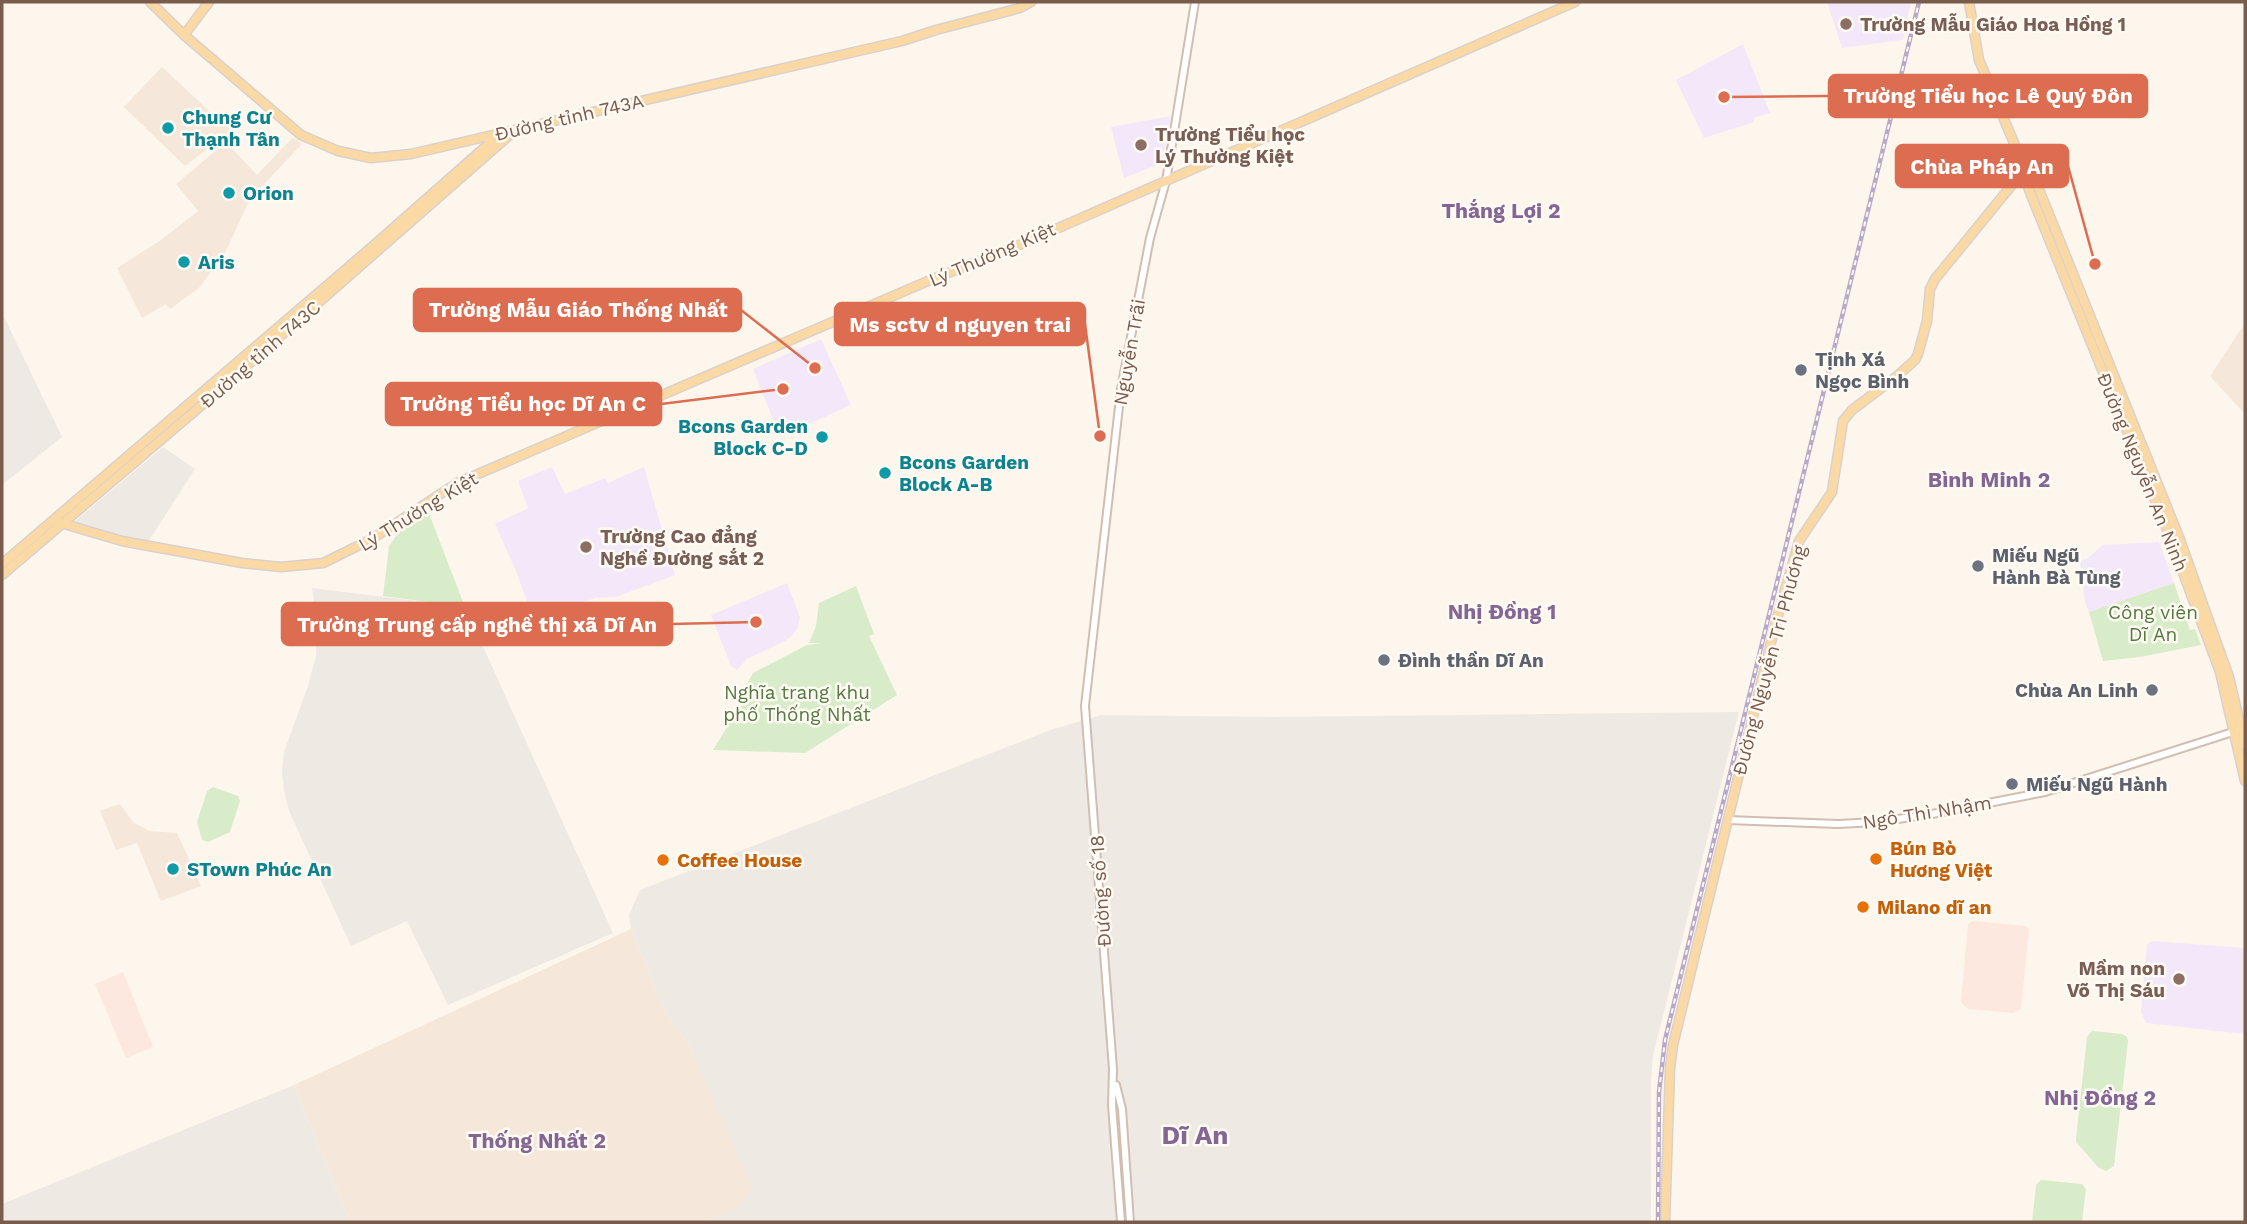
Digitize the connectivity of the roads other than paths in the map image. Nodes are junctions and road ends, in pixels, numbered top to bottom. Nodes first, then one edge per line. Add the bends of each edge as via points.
1 (150, 2) edge
2 (209, 2) edge
3 (1031, 2) edge
4 (1195, 2) edge
5 (1575, 2) edge
6 (1969, 2) edge
7 (184, 35) junction
8 (516, 130) junction
9 (500, 134) junction
10 (479, 138) junction
11 (490, 148) junction
12 (2025, 169) junction
13 (1166, 181) junction
14 (54, 521) junction
15 (63, 524) junction
16 (2, 564) edge
17 (2, 575) edge
18 (1085, 706) joint
19 (2239, 731) junction
20 (2245, 745) edge
21 (2245, 781) edge
22 (1728, 820) junction
23 (1114, 1077) junction
24 (1117, 1174) junction
25 (1127, 1175) junction
26 (1121, 1222) edge
27 (1130, 1222) edge
28 (1665, 1222) edge

1 - 7 main road, Đường tỉnh 743A
2 - 7 main road
3 - 8 main road, Đường tỉnh 743A via 902,41
4 - 13 street, Nguyễn Trãi
5 - 13 main road, Lý Thường Kiệt
6 - 12 main road, Đường Nguyễn An Ninh via 1979,60
7 - 10 main road, Đường tỉnh 743A via 301,135 338,151 383,158
8 - 9 main road, Đường tỉnh 743A
8 - 11 main road, Đường tỉnh 743C
9 - 10 main road, Đường tỉnh 743A
9 - 11 main road, Đường tỉnh 743C
10 - 11 main road
11 - 14 main road, Đường tỉnh 743C
11 - 15 main road, Đường tỉnh 743C
12 - 19 main road, Đường Nguyễn An Ninh via 2029,190 2170,525
12 - 22 main road, Đường Nguyễn Tri Phương via 1935,279 1915,360 1843,421 1832,492 1802,534 1791,568
13 - 15 main road, Lý Thường Kiệt via 457,483 372,539 323,563 282,567 242,563 122,541
13 - 18 street, Nguyễn Trãi via 1150,238 1121,389
14 - 15 main road, Lý Thường Kiệt
14 - 16 main road, Đường tỉnh 743C
15 - 17 main road, Đường tỉnh 743C
18 - 23 street, Đường số 18
19 - 20 main road, Đường Nguyễn An Ninh
19 - 21 main road, Đường Nguyễn An Ninh
19 - 22 street, Ngô Thì Nhậm via 2046,792 1932,814 1838,824
22 - 28 main road, Đường Nguyễn Tri Phương via 1673,1045
23 - 24 street, Đường số 18
23 - 25 street, Đường số 18 via 1122,1109
24 - 25 street
24 - 26 street, Đường số 18
25 - 27 street, Đường số 18

